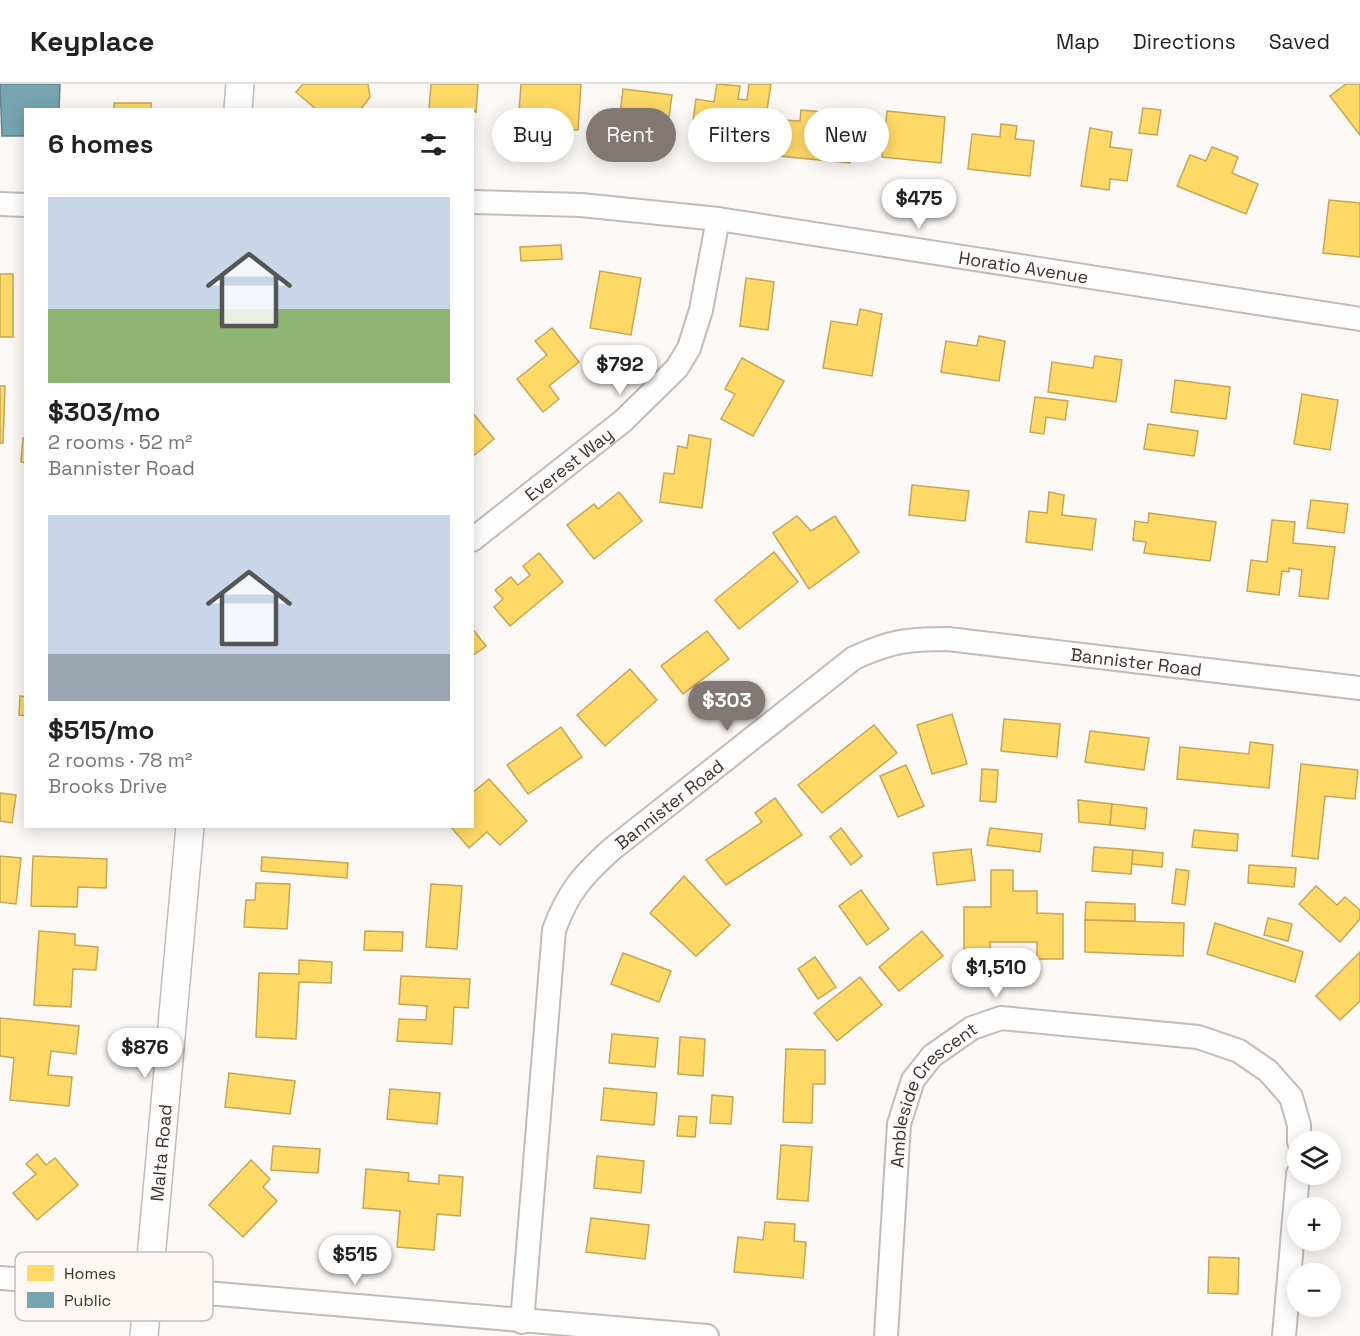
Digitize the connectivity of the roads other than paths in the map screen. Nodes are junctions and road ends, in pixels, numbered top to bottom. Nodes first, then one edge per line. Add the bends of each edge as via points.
1 (240, 84) edge
2 (238, 108) edge
3 (474, 202) edge
4 (0, 204) edge
5 (24, 205) edge
6 (718, 219) junction
7 (1360, 319) edge
8 (474, 538) edge
9 (1360, 688) edge
10 (190, 828) edge
11 (1299, 1131) edge
12 (1297, 1185) edge
13 (151, 1252) edge
14 (0, 1278) edge
15 (15, 1279) edge
16 (213, 1294) edge
17 (145, 1321) edge
18 (522, 1322) junction
19 (144, 1336) edge
20 (707, 1336) edge
21 (886, 1336) edge
22 (1284, 1336) edge

1 - 2 street
3 - 6 street, Horatio Avenue via 581,205
4 - 5 street
6 - 7 street, Horatio Avenue
6 - 8 street, Everest Way via 701,310 689,348 677,368 623,421
9 - 18 street, Bannister Road via 948,639 907,639 884,644 854,658 612,849 565,900 554,930
10 - 13 street, Malta Road
11 - 21 street, Ambleside Crescent via 1291,1097 1268,1071 1239,1051 1198,1037 1002,1018 972,1028 932,1056 914,1080 899,1124
12 - 22 street
14 - 15 street
16 - 18 street
17 - 19 street, Malta Road
18 - 20 street

